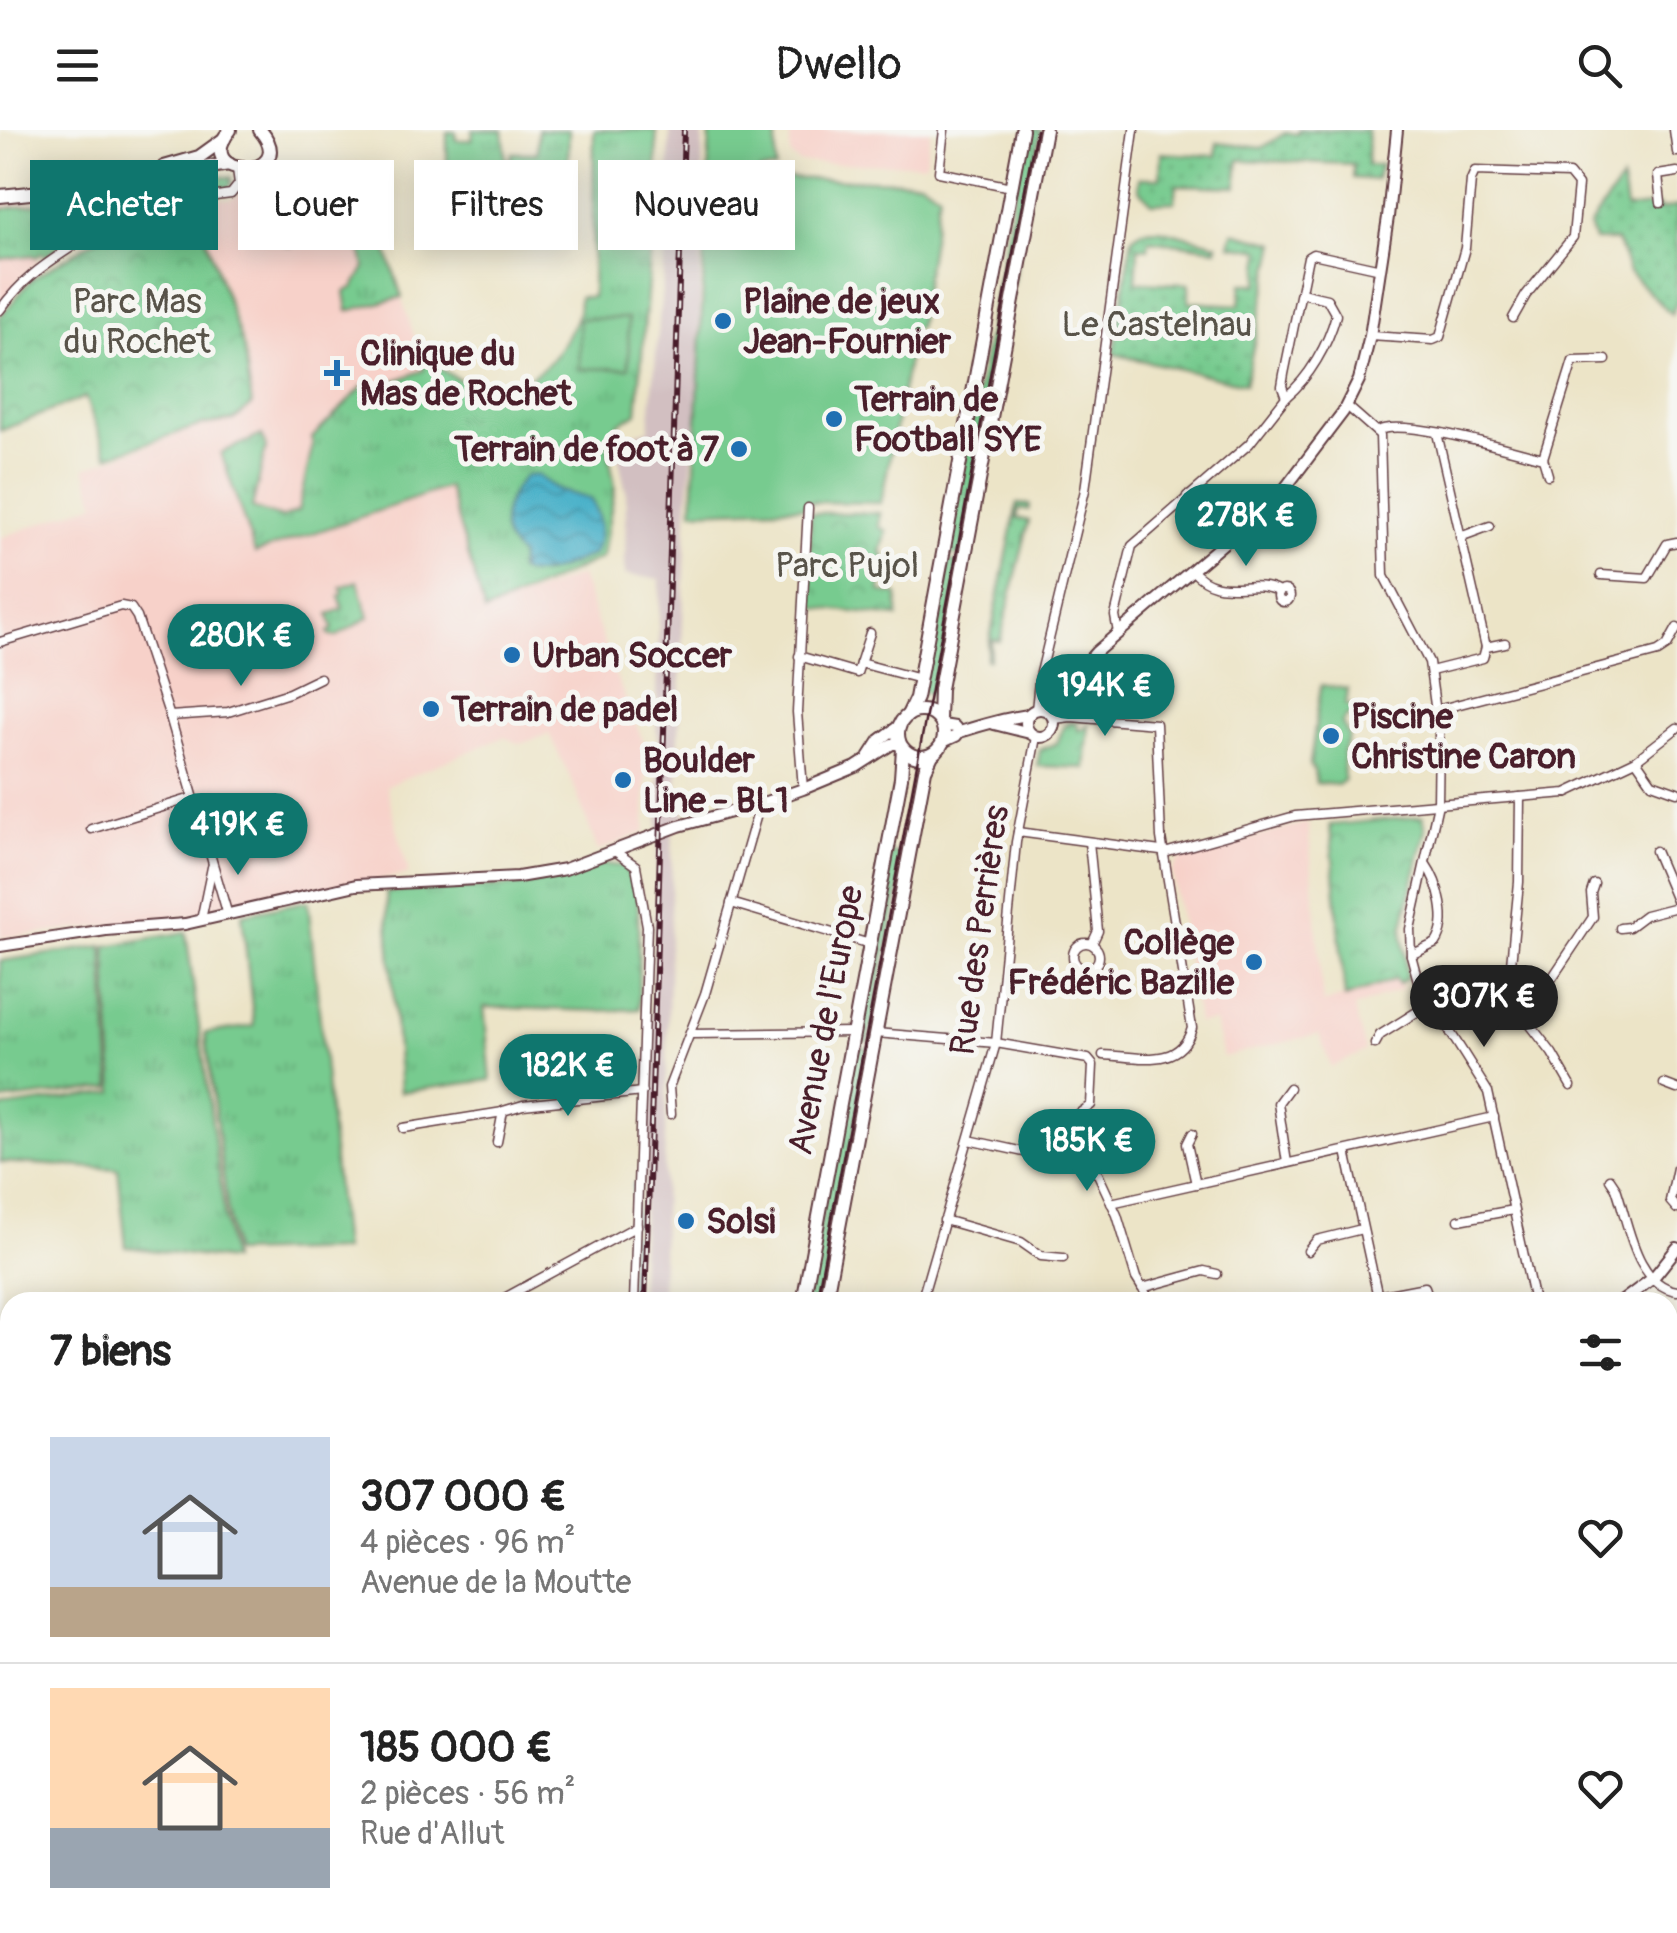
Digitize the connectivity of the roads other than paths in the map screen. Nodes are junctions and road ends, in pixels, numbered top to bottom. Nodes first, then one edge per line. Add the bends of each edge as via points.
1 (944, 130) edge
2 (1022, 130) edge
3 (1046, 130) edge
4 (1134, 130) edge
5 (1397, 130) edge
6 (1674, 130) edge
7 (226, 134) edge
8 (266, 134) edge
9 (1677, 152) edge
10 (185, 160) edge
11 (264, 160) edge
12 (238, 168) joint
13 (218, 170) edge
14 (1677, 172) edge
15 (1011, 187) junction
16 (30, 192) edge
17 (0, 196) edge
18 (1661, 203) dead end
19 (65, 250) edge
20 (1381, 269) junction
21 (1300, 293) junction
22 (0, 310) edge
23 (1514, 318) dead end
24 (1370, 336) junction
25 (1606, 360) dead end
26 (1286, 397) junction
27 (1347, 406) junction
28 (1378, 431) junction
29 (1437, 433) junction
30 (1543, 458) junction
31 (1548, 476) dead end
32 (1187, 496) junction
33 (808, 508) dead end
34 (1490, 526) dead end
35 (1460, 537) junction
36 (1225, 540) junction
37 (1677, 542) edge
38 (1192, 570) junction
39 (1601, 575) dead end
40 (1279, 592) dead end
41 (1677, 628) edge
42 (870, 633) dead end
43 (1118, 633) junction
44 (0, 642) edge
45 (1505, 643) dead end
46 (1486, 647) junction
47 (799, 656) junction
48 (860, 664) junction
49 (1431, 671) junction
50 (320, 678) dead end
51 (920, 679) junction
52 (1437, 710) junction
53 (1042, 714) junction
54 (170, 716) junction
55 (904, 720) junction
56 (941, 722) junction
57 (994, 724) junction
58 (1677, 728) edge
59 (959, 732) junction
60 (1033, 735) junction
61 (943, 742) junction
62 (902, 746) junction
63 (932, 755) junction
64 (869, 757) junction
65 (1636, 760) junction
66 (802, 788) junction
67 (1677, 792) edge
68 (1520, 797) junction
69 (192, 798) junction
70 (760, 804) junction
71 (1438, 804) junction
72 (92, 828) dead end
73 (1018, 832) junction
74 (1089, 842) junction
75 (1655, 851) dead end
76 (616, 852) junction
77 (1164, 852) junction
78 (1426, 863) junction
79 (212, 867) junction
80 (1594, 884) dead end
81 (732, 902) junction
82 (1677, 905) edge
83 (227, 912) junction
84 (201, 920) junction
85 (1620, 928) dead end
86 (870, 944) junction
87 (1092, 944) dead end
88 (0, 946) edge
89 (1411, 955) junction
90 (1431, 1003) junction
91 (1521, 1013) junction
92 (854, 1032) junction
93 (876, 1033) junction
94 (690, 1034) junction
95 (996, 1043) junction
96 (1375, 1044) dead end
97 (1103, 1055) dead end
98 (1664, 1084) dead end
99 (1572, 1086) dead end
100 (1289, 1088) dead end
101 (1677, 1089) edge
102 (640, 1092) junction
103 (503, 1112) junction
104 (671, 1114) dead end
105 (1494, 1117) junction
106 (403, 1128) dead end
107 (1192, 1134) dead end
108 (969, 1140) junction
109 (497, 1142) dead end
110 (1346, 1150) junction
111 (1034, 1154) junction
112 (1287, 1163) junction
113 (1677, 1168) edge
114 (1610, 1179) dead end
115 (1196, 1184) junction
116 (1112, 1203) junction
117 (1512, 1210) junction
118 (1677, 1210) edge
119 (944, 1220) junction
120 (1459, 1220) dead end
121 (634, 1228) junction
122 (1362, 1229) junction
123 (1677, 1248) edge
124 (1308, 1251) dead end
125 (1062, 1258) dead end
126 (1217, 1274) dead end
127 (1653, 1278) junction
128 (1142, 1288) junction
129 (1677, 1291) edge
130 (516, 1292) edge
131 (634, 1292) edge
132 (805, 1292) edge
133 (827, 1292) edge
134 (923, 1292) edge
135 (1145, 1292) edge
136 (1376, 1292) edge
137 (1403, 1292) edge
138 (1427, 1292) edge
139 (1532, 1292) edge
140 (1634, 1292) edge

1 - 15 street via 938,172
2 - 15 main road
3 - 56 main road via 940,688
4 - 53 street via 1087,478 1039,681
5 - 20 street
6 - 9 street
7 - 10 main road
7 - 12 main road via 222,149
8 - 11 main road
12 - 13 main road
14 - 18 street via 1658,175
15 - 51 main road
16 - 17 main road
19 - 22 street via 37,269
20 - 21 street via 1310,254
20 - 24 street
21 - 26 street via 1282,386
21 - 26 street via 1326,299 1336,315 1319,355
23 - 24 street via 1573,237 1578,185 1570,174 1475,171 1466,248 1440,336
24 - 27 street
25 - 30 street via 1573,361
26 - 32 street via 1249,444
27 - 28 street
27 - 36 street via 1280,495
28 - 29 street via 1387,426
28 - 49 street via 1384,576
29 - 30 street
29 - 35 street
30 - 31 street
32 - 36 street
32 - 43 street via 1132,546 1115,616
33 - 47 street
34 - 35 street
35 - 46 street
36 - 38 street
37 - 39 street via 1667,544 1647,578
38 - 40 street via 1224,588 1268,586
38 - 43 street
41 - 52 street via 1658,652
42 - 48 street
43 - 53 street
44 - 54 street via 130,608
45 - 46 street
46 - 49 street via 1483,658
47 - 48 street via 858,672
47 - 66 street
48 - 51 street
49 - 52 street
50 - 54 street via 228,712
51 - 55 main road
52 - 71 street
53 - 57 street
53 - 60 street via 1026,724
53 - 60 street via 1054,728
53 - 77 street via 1156,724
54 - 69 street
55 - 56 main road via 927,712
55 - 62 main road
55 - 64 street
56 - 59 street
56 - 61 main road
57 - 59 street
57 - 60 street
58 - 65 street
59 - 61 street
60 - 73 street, Rue des Perrières
61 - 63 main road
62 - 63 main road via 919,757
62 - 64 street
62 - 86 main road, Avenue de l'Europe
63 - 93 main road, Avenue de l'Europe
64 - 66 street
65 - 67 street via 1652,783
65 - 68 street via 1566,793
66 - 70 street
68 - 71 street
68 - 91 street via 1511,964
69 - 72 street
69 - 79 street
70 - 76 street via 678,826
70 - 81 street
71 - 77 street via 1295,816
71 - 78 street
73 - 74 street
73 - 95 street, Rue des Perrières
74 - 77 street
74 - 87 street via 1098,931
75 - 82 street
76 - 83 street via 540,874 356,885
76 - 102 street via 636,866 646,910
77 - 97 street via 1189,1038 1170,1056
78 - 89 street via 1410,929
78 - 89 street via 1438,888 1442,932 1436,944
79 - 83 street
79 - 84 street
80 - 91 street via 1592,917 1534,1005
81 - 86 street
81 - 94 street
82 - 85 street
83 - 84 street
84 - 88 street
86 - 92 main road, Avenue de l'Europe
89 - 90 street
90 - 96 street
90 - 105 street via 1482,1082
91 - 99 street
92 - 94 street
92 - 132 main road, Avenue de l'Europe
93 - 95 street
93 - 133 main road, Avenue de l'Europe
94 - 104 street via 669,1088
95 - 108 street, Rue des Perrières
95 - 111 street via 1092,1062 1091,1104 1039,1142
98 - 101 street
100 - 112 street via 1278,1103
102 - 103 street
102 - 121 street
103 - 106 street
103 - 109 street
105 - 110 street
105 - 117 street
107 - 115 street via 1187,1144
108 - 111 street
108 - 119 street, Rue des Perrières
110 - 112 street
110 - 122 street
111 - 116 street via 1094,1171
112 - 115 street
113 - 118 street via 1670,1200
114 - 127 street
115 - 116 street
116 - 128 street
117 - 120 street
117 - 139 street
119 - 125 street
119 - 134 street, Rue des Perrières
121 - 130 street
121 - 131 street
122 - 124 street via 1317,1240
122 - 136 street
123 - 127 street
126 - 128 street via 1204,1271
127 - 129 street
127 - 140 street
128 - 135 street
137 - 138 street via 1425,1286

